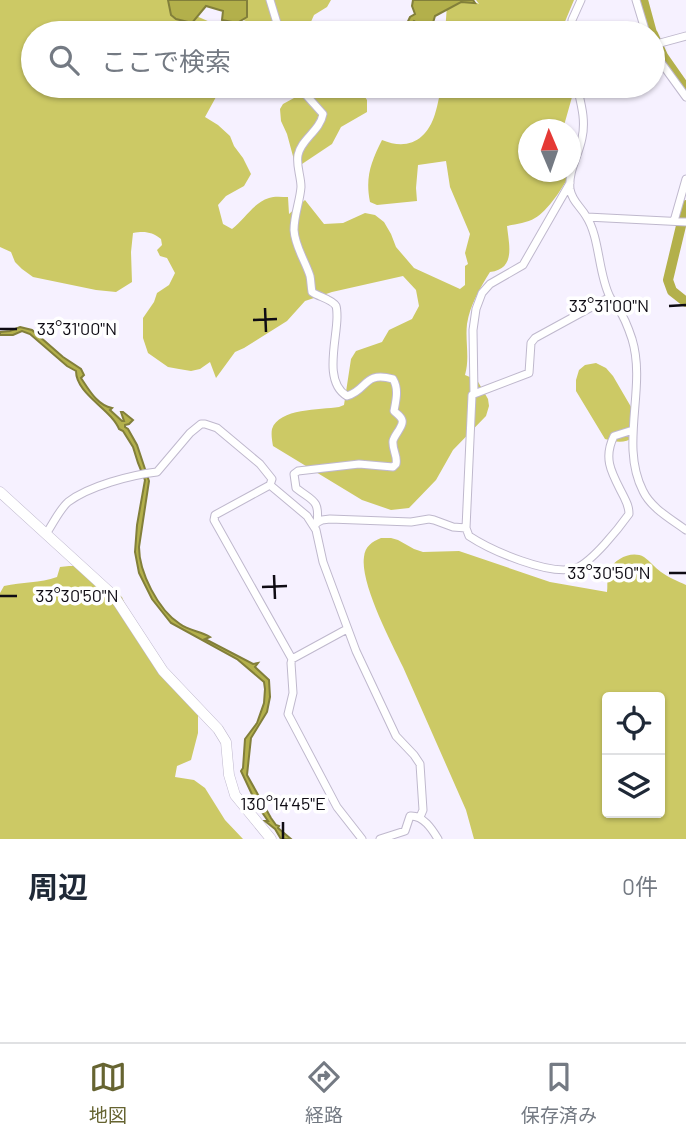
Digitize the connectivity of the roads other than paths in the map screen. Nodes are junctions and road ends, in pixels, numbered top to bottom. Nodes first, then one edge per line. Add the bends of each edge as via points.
1 (270, 0) edge
2 (581, 0) edge
3 (636, 0) edge
4 (276, 21) edge
5 (572, 21) edge
6 (642, 21) edge
7 (686, 36) edge
8 (665, 42) edge
9 (665, 69) edge
10 (686, 97) edge
11 (310, 98) edge
12 (579, 98) edge
13 (686, 179) edge
14 (570, 183) junction
15 (587, 217) junction
16 (674, 221) junction
17 (686, 222) edge
18 (610, 298) junction
19 (474, 394) junction
20 (633, 430) junction
21 (270, 485) junction
22 (0, 492) edge
23 (315, 524) junction
24 (466, 528) junction
25 (686, 530) edge
26 (46, 534) junction
27 (347, 629) junction
28 (292, 659) junction
29 (421, 817) junction
30 (271, 839) edge
31 (362, 839) edge
32 (380, 839) edge
33 (438, 839) edge

1 - 4 street
2 - 5 street
3 - 6 street
7 - 8 street
9 - 10 street
11 - 23 street via 323,119 298,153 301,189 295,230 300,255 312,292 337,307 332,357 341,393 353,395 372,378 393,379 397,393 394,411 402,420 393,441 398,457 393,467 359,464 294,474 296,488 318,506
12 - 14 street via 584,124
13 - 16 street
14 - 15 street via 574,201
14 - 19 street via 523,265 482,293 473,330
15 - 16 street
15 - 18 street
16 - 17 street
18 - 19 street via 535,338 529,373
18 - 20 street via 620,310 636,358
19 - 24 street
20 - 24 street via 614,436 608,456 629,514 582,565 561,569 533,564 484,545 468,536
20 - 25 street via 634,459 643,493
21 - 23 street
21 - 26 street via 272,479 260,464 218,428 201,424 157,472 94,489 68,503
21 - 28 street via 215,515 214,520
22 - 26 main road
23 - 24 street via 330,519 429,519
23 - 27 street
26 - 30 main road via 114,596 163,671 218,729 226,742 235,795
27 - 28 street
27 - 29 street via 396,736 420,764
28 - 31 street via 293,693 288,713 337,807
29 - 32 street via 410,816 404,831
29 - 33 street

